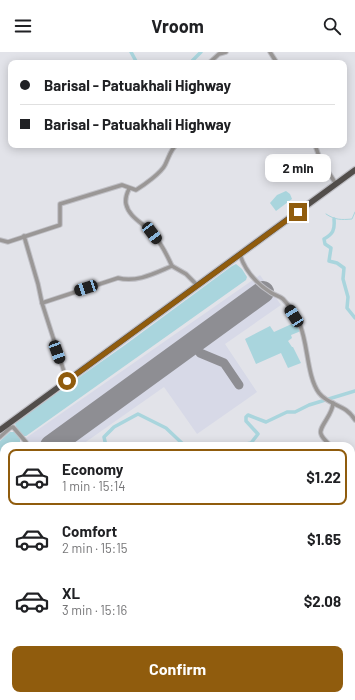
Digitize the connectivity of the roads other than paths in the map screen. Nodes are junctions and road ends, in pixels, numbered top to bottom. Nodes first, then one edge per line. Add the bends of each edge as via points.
1 (226, 52) edge
2 (212, 60) edge
3 (174, 148) edge
4 (316, 148) edge
5 (355, 170) edge
6 (336, 184) junction
7 (129, 188) junction
8 (24, 236) junction
9 (0, 240) edge
10 (240, 255) junction
11 (172, 266) junction
12 (197, 285) junction
13 (42, 303) junction
14 (67, 381) junction
15 (333, 403) junction
16 (355, 420) edge
17 (0, 430) edge
18 (0, 438) edge
19 (26, 442) dead end
20 (327, 442) edge

1 - 2 street
3 - 7 street via 165,166 136,190
4 - 6 street
5 - 6 highway
6 - 10 highway
7 - 8 street via 122,185 60,204 60,225
7 - 11 street via 126,204 128,208 136,220 152,233 162,246
8 - 9 street via 8,242
8 - 13 street
10 - 12 highway
10 - 15 street via 253,277 270,292 283,298 300,325 311,373 319,393
11 - 12 street via 186,274
11 - 13 street via 139,279 126,281 118,278
12 - 14 highway
13 - 14 street
14 - 17 highway
15 - 16 street via 345,408
15 - 20 street via 333,410 320,429 321,435
18 - 19 street via 13,427

